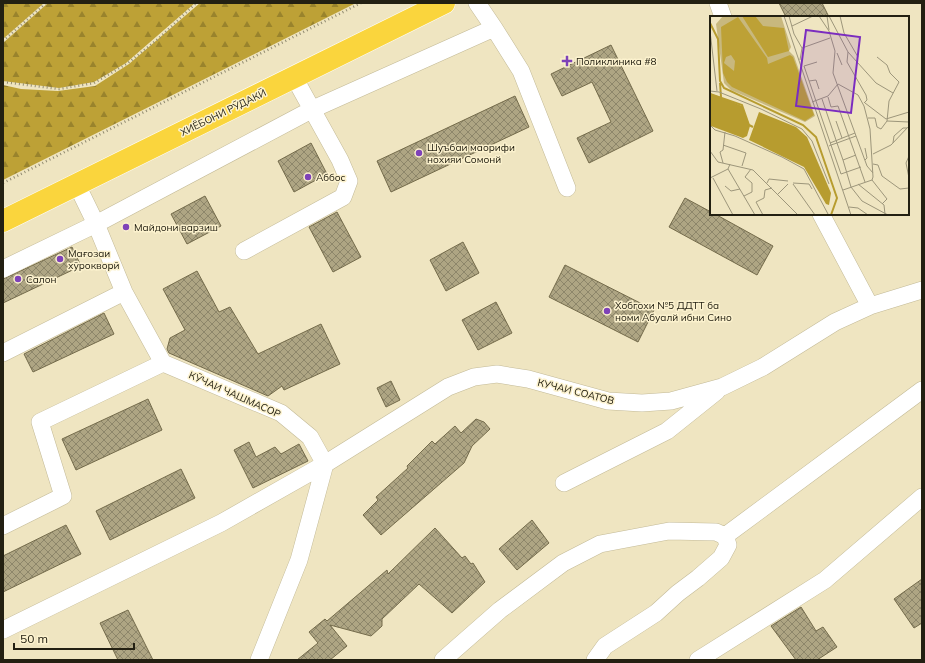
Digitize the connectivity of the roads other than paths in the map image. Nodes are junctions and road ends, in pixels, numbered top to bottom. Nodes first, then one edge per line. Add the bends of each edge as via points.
1 (444, 3) edge
2 (477, 3) edge
3 (718, 3) edge
4 (723, 16) edge
5 (494, 28) junction
6 (294, 77) junction
7 (313, 109) junction
8 (77, 185) junction
9 (567, 188) dead end
10 (822, 215) edge
11 (3, 221) edge
12 (96, 224) junction
13 (244, 251) dead end
14 (3, 269) edge
15 (922, 290) edge
16 (124, 292) junction
17 (870, 306) junction
18 (3, 353) edge
19 (163, 363) junction
20 (722, 387) junction
21 (922, 390) edge
22 (325, 464) junction
23 (564, 483) dead end
24 (922, 496) edge
25 (3, 526) edge
26 (725, 536) junction
27 (3, 630) edge
28 (259, 660) edge
29 (443, 660) edge
30 (595, 660) edge
31 (698, 660) edge

1 - 6 highway, ХИЁБОНИ РӮДАКӢ
2 - 5 street
3 - 4 street
5 - 7 street
5 - 9 street via 521,71
6 - 7 street
6 - 8 highway, ХИЁБОНИ РӮДАКӢ
7 - 12 street
7 - 13 street via 349,181 343,197
8 - 11 highway, ХИЁБОНИ РӮДАКӢ
8 - 12 street
10 - 17 street
12 - 14 street
12 - 16 street
15 - 17 street, КУЧАИ СОАТОВ
16 - 18 street
16 - 19 street
17 - 20 street, КУЧАИ СОАТОВ via 835,322 763,368
19 - 22 street, КӮЧАИ ЧАШМАСОР via 281,413 310,437
19 - 25 street via 40,422 63,496
20 - 22 street, КУЧАИ СОАТОВ via 670,401 642,403 608,401 528,379 497,374 474,377 448,387
20 - 23 street via 667,431
21 - 26 street
22 - 27 street, КУЧАИ СОАТОВ via 221,523
22 - 28 street via 299,560
24 - 31 street via 825,580
26 - 29 street via 716,532 670,530 600,544 563,563 500,610
26 - 30 street via 728,545 721,558 656,613 605,646

